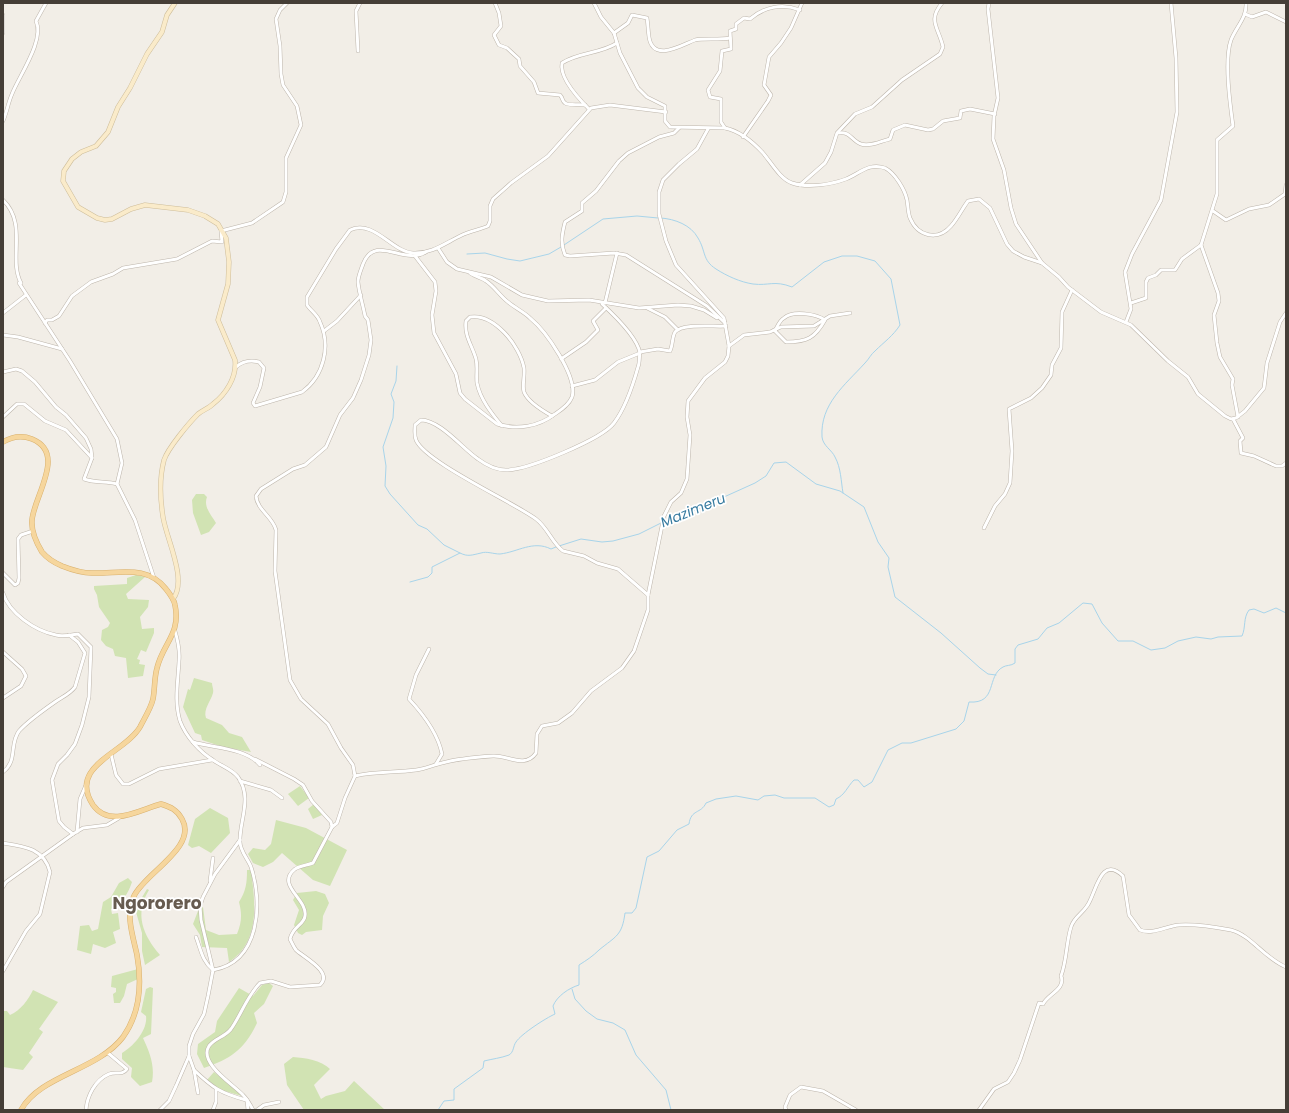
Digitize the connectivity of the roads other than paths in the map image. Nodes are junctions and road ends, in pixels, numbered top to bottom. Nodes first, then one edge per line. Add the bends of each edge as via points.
1 (46, 3) edge
2 (175, 3) edge
3 (287, 3) edge
4 (360, 3) edge
5 (495, 3) edge
6 (594, 3) edge
7 (802, 3) edge
8 (942, 3) edge
9 (989, 3) edge
10 (1171, 3) edge
11 (1246, 3) edge
12 (800, 10) junction
13 (3, 14) edge
14 (1245, 14) junction
15 (1286, 22) edge
16 (3, 33) edge
17 (614, 33) junction
18 (730, 38) junction
19 (617, 43) junction
20 (358, 51) dead end
21 (585, 105) junction
22 (590, 109) junction
23 (666, 112) junction
24 (995, 114) junction
25 (3, 121) edge
26 (679, 128) junction
27 (725, 128) junction
28 (708, 129) junction
29 (837, 133) junction
30 (743, 136) junction
31 (800, 185) junction
32 (1286, 185) edge
33 (3, 200) edge
34 (1212, 211) junction
35 (223, 230) junction
36 (1201, 245) junction
37 (438, 248) junction
38 (426, 252) junction
39 (617, 253) junction
40 (415, 256) junction
41 (1042, 263) junction
42 (470, 273) junction
43 (1072, 290) junction
44 (26, 295) junction
45 (361, 295) junction
46 (603, 303) junction
47 (1131, 303) junction
48 (646, 307) junction
49 (606, 308) junction
50 (3, 313) edge
51 (850, 313) dead end
52 (1286, 313) edge
53 (825, 320) junction
54 (1126, 322) junction
55 (45, 323) junction
56 (726, 325) junction
57 (775, 329) junction
58 (678, 330) junction
59 (324, 331) junction
60 (3, 335) edge
61 (729, 346) junction
62 (62, 349) junction
63 (640, 353) junction
64 (561, 359) junction
65 (236, 367) junction
66 (3, 372) edge
67 (572, 386) junction
68 (552, 416) junction
69 (3, 417) edge
70 (1238, 417) junction
71 (1233, 419) junction
72 (502, 426) junction
73 (3, 442) edge
74 (92, 458) junction
75 (1286, 463) edge
76 (117, 484) junction
77 (984, 528) dead end
78 (33, 531) junction
79 (3, 573) edge
80 (154, 578) junction
81 (3, 593) edge
82 (648, 595) junction
83 (173, 599) junction
84 (175, 631) junction
85 (69, 635) junction
86 (429, 648) dead end
87 (3, 652) edge
88 (3, 698) edge
89 (192, 742) junction
90 (111, 754) junction
91 (255, 759) junction
92 (212, 760) junction
93 (260, 765) dead end
94 (434, 765) junction
95 (3, 772) edge
96 (355, 776) junction
97 (240, 781) junction
98 (87, 784) junction
99 (282, 798) dead end
100 (119, 818) junction
101 (332, 827) junction
102 (77, 832) junction
103 (73, 834) junction
104 (240, 840) junction
105 (3, 843) edge
106 (41, 856) junction
107 (213, 858) dead end
108 (210, 883) junction
109 (3, 887) edge
110 (196, 938) dead end
111 (1286, 967) edge
112 (213, 970) junction
113 (3, 972) edge
114 (108, 1053) junction
115 (189, 1056) junction
116 (194, 1070) junction
117 (216, 1090) junction
118 (198, 1093) dead end
119 (247, 1100) junction
120 (279, 1102) dead end
121 (21, 1110) edge
122 (86, 1110) edge
123 (160, 1110) edge
124 (213, 1110) edge
125 (248, 1110) edge
126 (253, 1110) edge
127 (257, 1110) edge
128 (786, 1110) edge
129 (856, 1110) edge
130 (979, 1110) edge

1 - 25 street via 36,21 38,37 34,48 11,95
2 - 35 main road via 162,32 118,106 107,133 96,146 72,159 64,171 63,182 78,207 97,218 112,219 132,208 145,205 197,213 212,219
3 - 35 street via 276,19 281,77 283,85 297,106 301,125 286,158 285,199 252,223
4 - 20 street via 356,11
5 - 21 street via 501,26 494,35 499,45 508,48 519,59 520,66 534,82 538,94 560,95 563,102
6 - 17 street
7 - 12 street
8 - 29 street via 934,18 943,47 940,54 902,80 872,107 855,114
9 - 24 street via 998,98
10 - 47 street via 1177,112 1161,200 1125,272
11 - 14 street
12 - 18 street via 783,6 757,12 750,19 744,18 736,24 736,30 729,32
12 - 30 street via 781,43 769,57 764,85 771,95 754,124
13 - 16 street
14 - 15 street via 1252,17 1266,12
14 - 34 street via 1231,40 1229,100 1233,126 1217,140 1217,194
17 - 18 street via 628,23 632,15 647,18 649,38 654,47 661,51 675,50 697,39
17 - 19 street
18 - 27 street via 730,50 722,50 720,70 708,90 710,97 721,99 721,122
19 - 21 street via 604,50 574,57 562,63 561,69 568,82
19 - 23 street via 638,88 665,106
21 - 22 street
22 - 23 street via 610,105
22 - 37 street via 548,156 494,199 490,206 488,226 461,235
23 - 26 street via 667,124 672,128
24 - 29 street via 970,109 961,111 960,118 943,121 933,129 905,125 893,130 890,139 874,144 863,144 847,133
24 - 41 street via 993,139 1004,170 1016,224
26 - 28 street
26 - 39 street via 674,134 659,137 628,153 596,191 582,203 582,211 564,222 561,239 565,255
27 - 28 street
27 - 30 street
28 - 56 street via 697,149 663,180 659,192 660,214 666,241 676,265 719,311
29 - 31 street via 825,163
30 - 31 street via 759,149 786,180
31 - 41 street via 809,186 841,180 872,167 885,168 899,184 906,197 910,219 922,233 930,236 943,233 968,201 978,198 990,208 1009,247 1024,258
32 - 34 street via 1285,194 1269,204 1226,220
33 - 44 street via 14,218 18,278
34 - 36 street
35 - 55 street via 222,242 212,241 175,260 123,268 84,285 67,301 59,316
35 - 65 main road via 227,244 228,279 218,320
36 - 47 street via 1182,259 1175,270 1161,270 1148,278 1146,298
36 - 70 street via 1218,293 1219,301 1214,315 1216,339 1220,357 1233,379 1233,395
37 - 38 street
37 - 42 street via 449,264
38 - 40 street
38 - 59 street via 406,251 365,227 350,230 307,297 307,305 320,321
39 - 46 street
39 - 56 street via 626,255 671,282 707,306
40 - 45 street via 403,256 383,250 370,253 359,277
40 - 72 street via 435,282 432,314 434,332 456,374 460,393
41 - 43 street
42 - 46 street via 494,278 515,293 548,301 584,300
42 - 64 street via 487,281 508,302 535,322 551,340
43 - 54 street via 1101,312
43 - 77 street via 1062,312 1061,348 1052,365 1051,375 1031,398 1010,409 1010,482
44 - 50 street
44 - 55 street
45 - 59 street
45 - 96 street via 370,340 369,354 357,390 340,415 325,449 305,465 293,469 261,489 256,496 257,503 276,530 275,571 290,680 301,699 328,724 351,760
46 - 48 street
46 - 49 street
47 - 54 street via 1131,312
48 - 56 street via 697,307
48 - 58 street via 665,318
49 - 63 street via 638,345
49 - 64 street via 593,321 598,330 586,342
51 - 53 street via 831,316
52 - 70 street via 1280,322 1267,363 1264,388
53 - 57 street via 814,326
53 - 57 street via 812,314 787,316
53 - 57 street via 818,332 798,342 786,342
54 - 71 street via 1188,377 1198,394 1225,416
55 - 62 street
56 - 58 street
56 - 61 street
57 - 61 street via 744,335
58 - 63 street via 674,334 670,350 645,350
59 - 65 street via 324,359 318,374 302,392 255,406 253,403 264,368 259,362 252,361 243,362
60 - 62 street via 18,336
61 - 82 street via 725,362 707,375 688,401 690,442 687,478 681,493 670,502 666,511
62 - 76 street via 118,442 122,462
63 - 67 street via 618,362 595,380
63 - 82 street via 636,374 613,424 572,449 533,464 499,470 478,460 441,428 425,420 415,425 414,433 420,447 432,456 536,519 547,528 563,551 618,569
64 - 67 street
65 - 83 main road via 225,392 217,402 195,417 173,443 164,461 160,489 164,523 176,563 177,590
66 - 74 street via 19,369 33,380 84,435 91,449
67 - 68 street via 570,400
68 - 72 street via 536,425
68 - 72 street via 537,406 524,392 522,362 510,338 486,318 470,317 466,321 465,331 477,362 480,393
69 - 74 street via 17,404 24,404 45,421 66,430
70 - 71 street
71 - 75 street via 1243,438 1240,441 1241,453 1276,466
73 - 78 main road via 24,436 36,441 46,453 49,468 36,504 32,520
74 - 76 street via 84,479
76 - 80 street via 135,520
78 - 79 street via 21,535 18,539 18,583 15,585
78 - 80 main road via 44,554 55,563 69,569 91,573 132,570
80 - 83 main road
81 - 85 street via 6,601 28,622 56,636
82 - 94 street via 648,610 630,657 615,675 591,691 572,713 558,723 542,726 536,734 537,749 532,758 516,760 492,756
83 - 84 main road
84 - 89 street via 179,654 177,710 185,733
84 - 90 main road via 158,663 153,699 145,718 132,738
85 - 95 street via 78,642 85,653 75,687 19,731 14,740 11,763
85 - 103 street via 78,634 91,647 89,697 82,725 75,744 58,764 52,780 59,821
86 - 94 street via 416,675 409,699 422,713 441,749 441,757
87 - 88 street via 22,668 26,676 21,686
89 - 91 street via 241,752
89 - 92 street
90 - 92 street via 116,775 123,784 129,784 159,769
90 - 98 main road via 94,767
91 - 93 street
91 - 101 street via 302,785 331,822
92 - 97 street via 229,769
94 - 96 street via 426,769 371,772
96 - 101 street via 337,823
97 - 99 street via 271,790
97 - 104 street via 245,802
98 - 100 main road via 89,797 96,808
98 - 102 street via 80,799
100 - 102 street via 107,825 83,828
100 - 114 main road via 161,804 170,806 177,810 184,821 185,836 177,850 142,882 134,897 130,923 139,969 139,996 133,1018 124,1035
101 - 119 street via 313,863 294,870 289,883 291,891 303,903 305,915 303,922 295,927 290,938 298,951 320,970 324,981 320,984 290,987 272,981 260,983 231,1029 218,1038 207,1051 211,1064
102 - 103 street
103 - 106 street
104 - 108 street
104 - 112 street via 256,886 257,919 250,943 240,956 225,967
105 - 106 street via 32,848
106 - 109 street
106 - 113 street via 50,872 40,914 26,931
107 - 108 street
108 - 112 street via 200,906
110 - 112 street via 205,962
111 - 130 street via 1272,960 1241,934 1230,930 1180,925 1154,931 1140,930 1129,915 1123,876 1114,871 1105,871 1088,906 1075,918 1072,925 1061,986 1043,1004 1039,1003 1020,1060 1011,1078 994,1089
112 - 115 street via 204,1014 193,1034
114 - 121 main road via 46,1086 29,1099
114 - 122 street via 127,1070 122,1074 108,1074 101,1080 89,1095
115 - 116 street
115 - 123 street via 169,1101
116 - 117 street
116 - 118 street
117 - 119 street
117 - 124 street
119 - 125 street
119 - 126 street
120 - 127 street via 264,1105
128 - 129 street via 784,1107 790,1095 800,1087 823,1091

